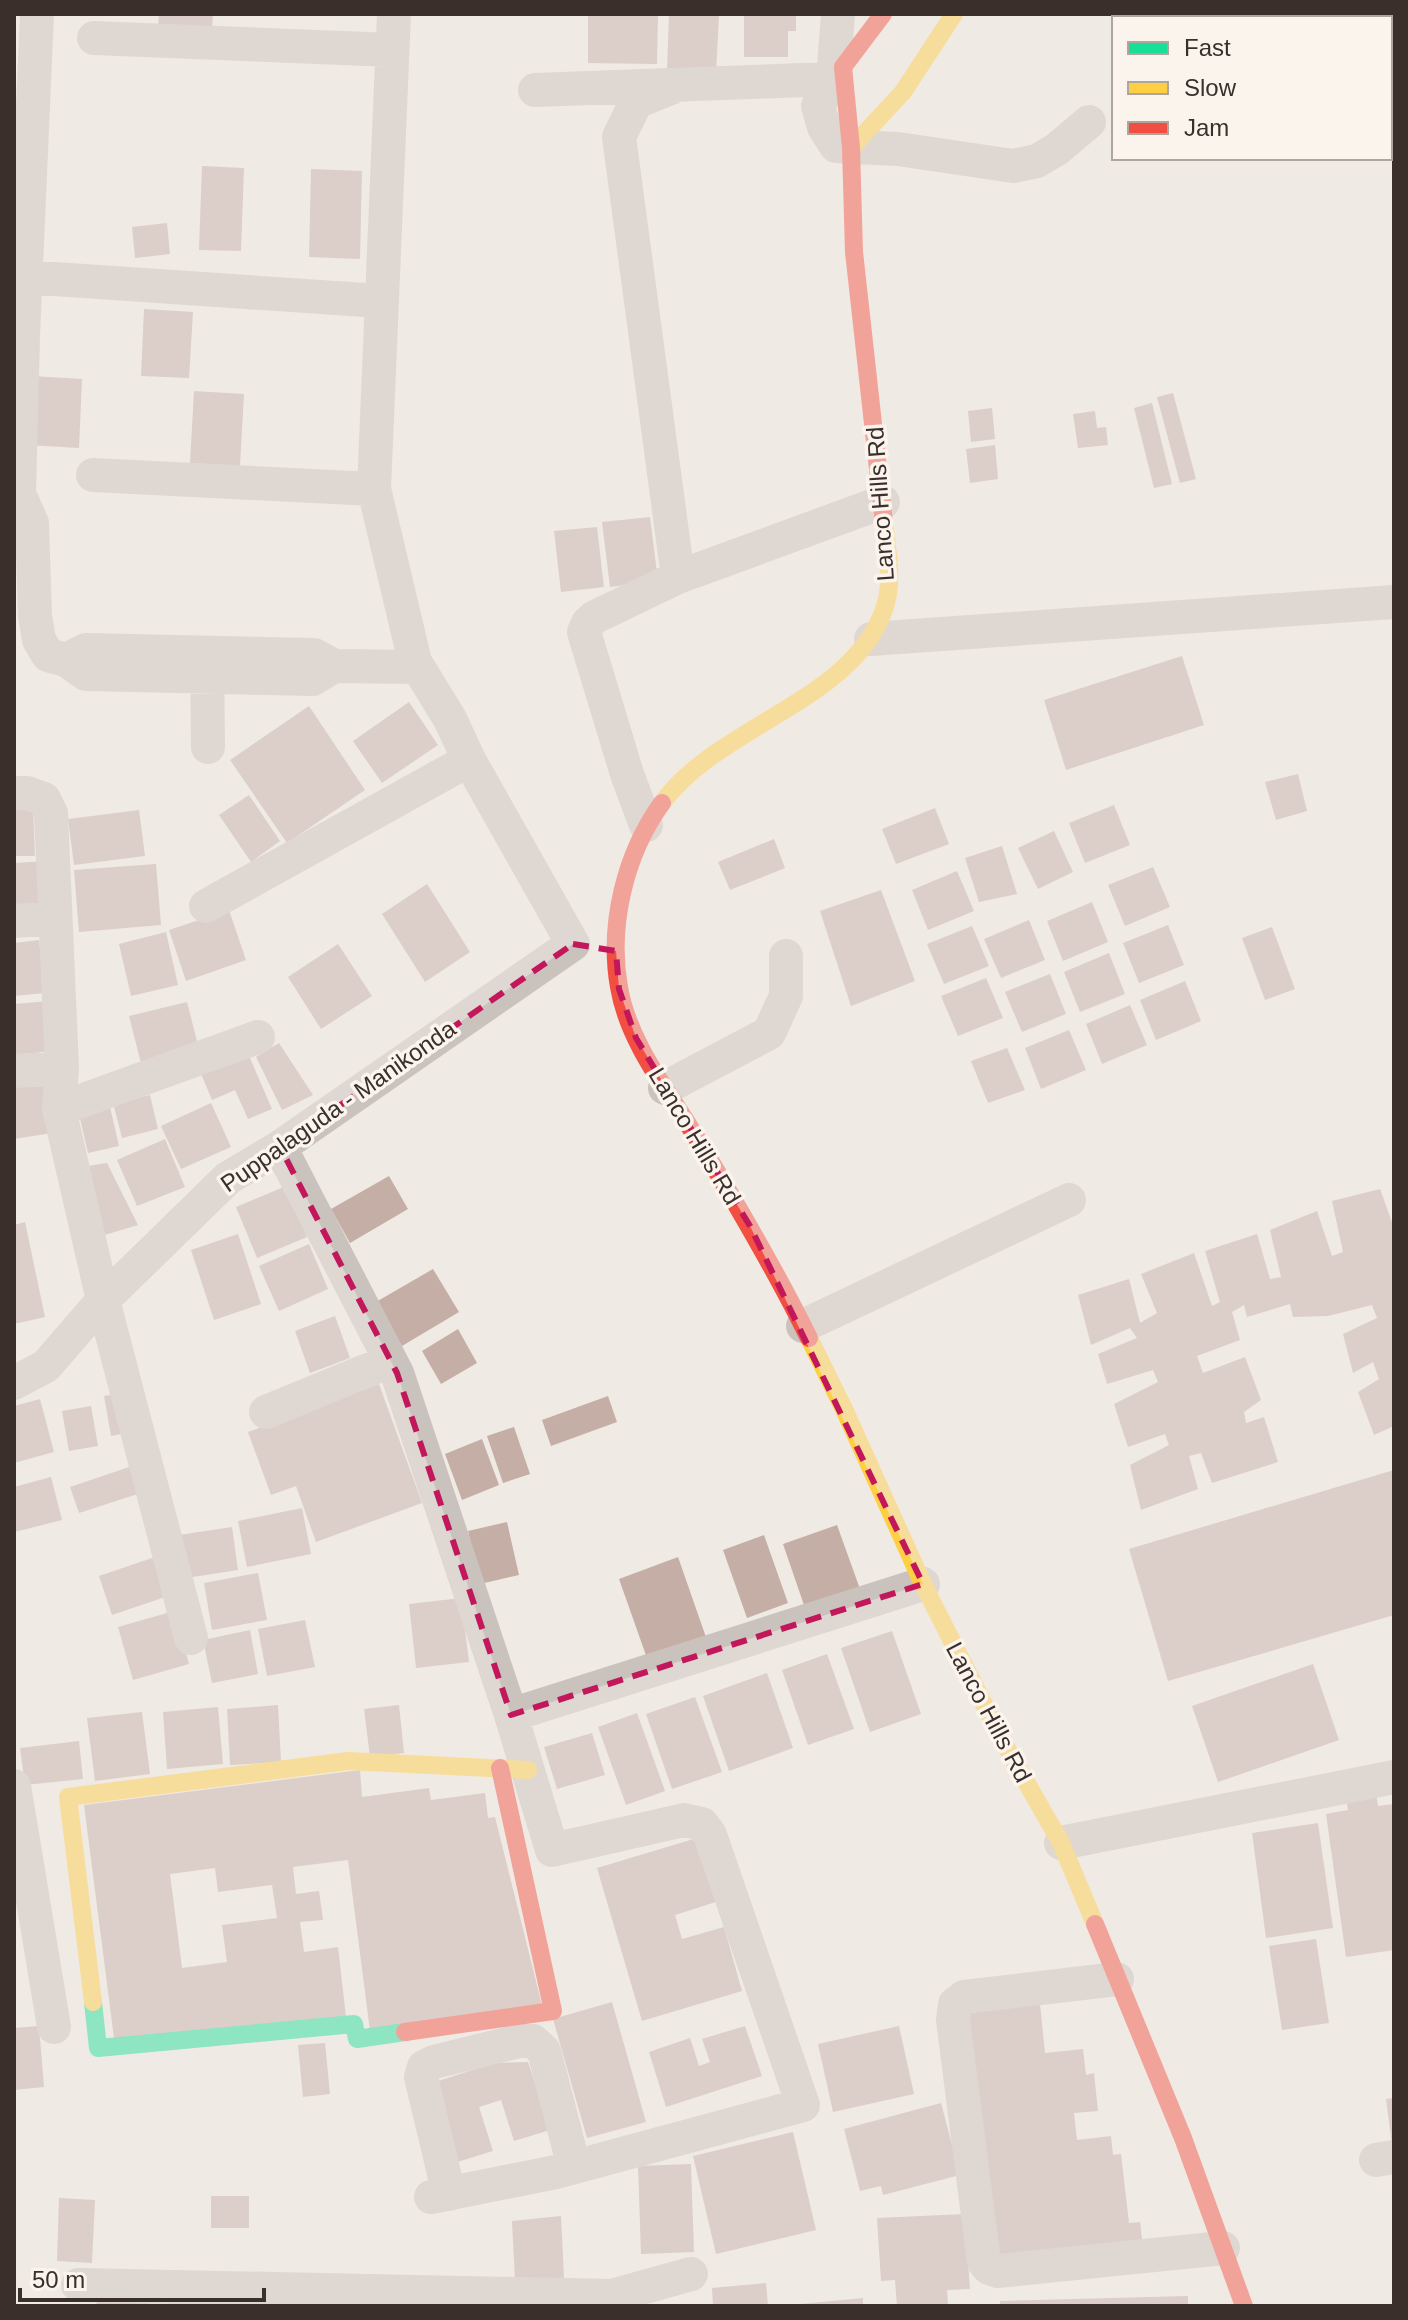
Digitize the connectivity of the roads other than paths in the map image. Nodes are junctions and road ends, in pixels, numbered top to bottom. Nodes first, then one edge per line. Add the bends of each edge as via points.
1 (37, 14) edge
2 (394, 14) edge
3 (838, 14) edge
4 (883, 14) edge
5 (954, 14) edge
6 (94, 38) dead end
7 (392, 50) junction
8 (838, 73) junction
9 (673, 87) junction
10 (535, 90) dead end
11 (1089, 122) dead end
12 (851, 148) junction
13 (25, 277) junction
14 (380, 301) junction
15 (18, 336) edge
16 (93, 475) dead end
17 (374, 489) junction
18 (16, 494) edge
19 (883, 502) junction
20 (678, 577) junction
21 (1394, 602) edge
22 (871, 639) junction
23 (207, 665) junction
24 (418, 667) junction
25 (208, 747) dead end
26 (469, 760) junction
27 (14, 793) edge
28 (646, 825) junction
29 (206, 906) dead end
30 (55, 918) junction
31 (14, 921) edge
32 (573, 944) junction
33 (616, 951) junction
34 (786, 956) dead end
35 (258, 1037) dead end
36 (62, 1068) junction
37 (14, 1071) edge
38 (665, 1088) junction
39 (59, 1109) junction
40 (280, 1147) junction
41 (1069, 1200) dead end
42 (103, 1300) junction
43 (803, 1326) junction
44 (390, 1361) junction
45 (14, 1383) edge
46 (266, 1412) dead end
47 (923, 1584) junction
48 (191, 1638) dead end
49 (511, 1715) junction
50 (514, 1769) junction
51 (1394, 1777) edge
52 (14, 1786) edge
53 (1061, 1843) junction
54 (1117, 1979) junction
55 (54, 2027) dead end
56 (574, 2167) junction
57 (1223, 2248) junction
58 (691, 2274) dead end
59 (78, 2285) dead end
60 (613, 2301) edge
61 (1244, 2306) edge

1 - 13 street
2 - 7 street
3 - 8 street
4 - 8 street
5 - 12 street via 903,92
6 - 7 street
7 - 14 street
8 - 9 street
8 - 12 street via 818,106 836,146
9 - 10 street
9 - 20 street via 636,102 619,137
11 - 12 street via 1037,161 1013,166 898,149
12 - 19 street, Lanco Hills Rd via 854,252
13 - 14 street
13 - 15 street
14 - 17 street
15 - 18 street
16 - 17 street
17 - 24 street
18 - 23 street via 32,523 35,616 48,655 66,660 86,650 138,663
19 - 20 street
19 - 22 street, Lanco Hills Rd via 887,601
20 - 28 street via 595,617 584,632
21 - 22 street
22 - 28 street, Lanco Hills Rd via 839,674 729,743 675,785
23 - 24 street via 314,655 334,666
23 - 25 street
24 - 26 street
26 - 29 street
26 - 32 street
27 - 30 street via 44,799 51,813
28 - 33 street, Lanco Hills Rd via 623,885
30 - 31 street
30 - 36 street
32 - 33 street
32 - 40 street, Puppalaguda - Manikonda
33 - 38 street, Lanco Hills Rd via 619,989 636,1038
34 - 38 street via 786,996 769,1033
35 - 39 street
36 - 37 street
36 - 39 street
38 - 43 street, Lanco Hills Rd via 750,1226
39 - 42 street
40 - 42 street, Puppalaguda - Manikonda via 228,1178
40 - 44 street
41 - 43 street
42 - 45 street, Puppalaguda - Manikonda via 46,1366
42 - 48 street
43 - 47 street, Lanco Hills Rd
44 - 46 street
44 - 49 street
47 - 49 street
47 - 53 street, Lanco Hills Rd
49 - 50 street
50 - 50 street via 348,1761 68,1797 98,2048 354,2024 357,2039 553,2011
50 - 56 street via 552,1850 684,1820 702,1824 803,2105
51 - 53 street
52 - 55 street
53 - 54 street, Lanco Hills Rd
54 - 57 street, Lanco Hills Rd
54 - 57 street via 964,1997 955,2004 984,2262 998,2271
56 - 56 street via 440,2196 421,2077 424,2067 533,2041 544,2051
57 - 61 street, Lanco Hills Rd
58 - 60 street
59 - 60 street

